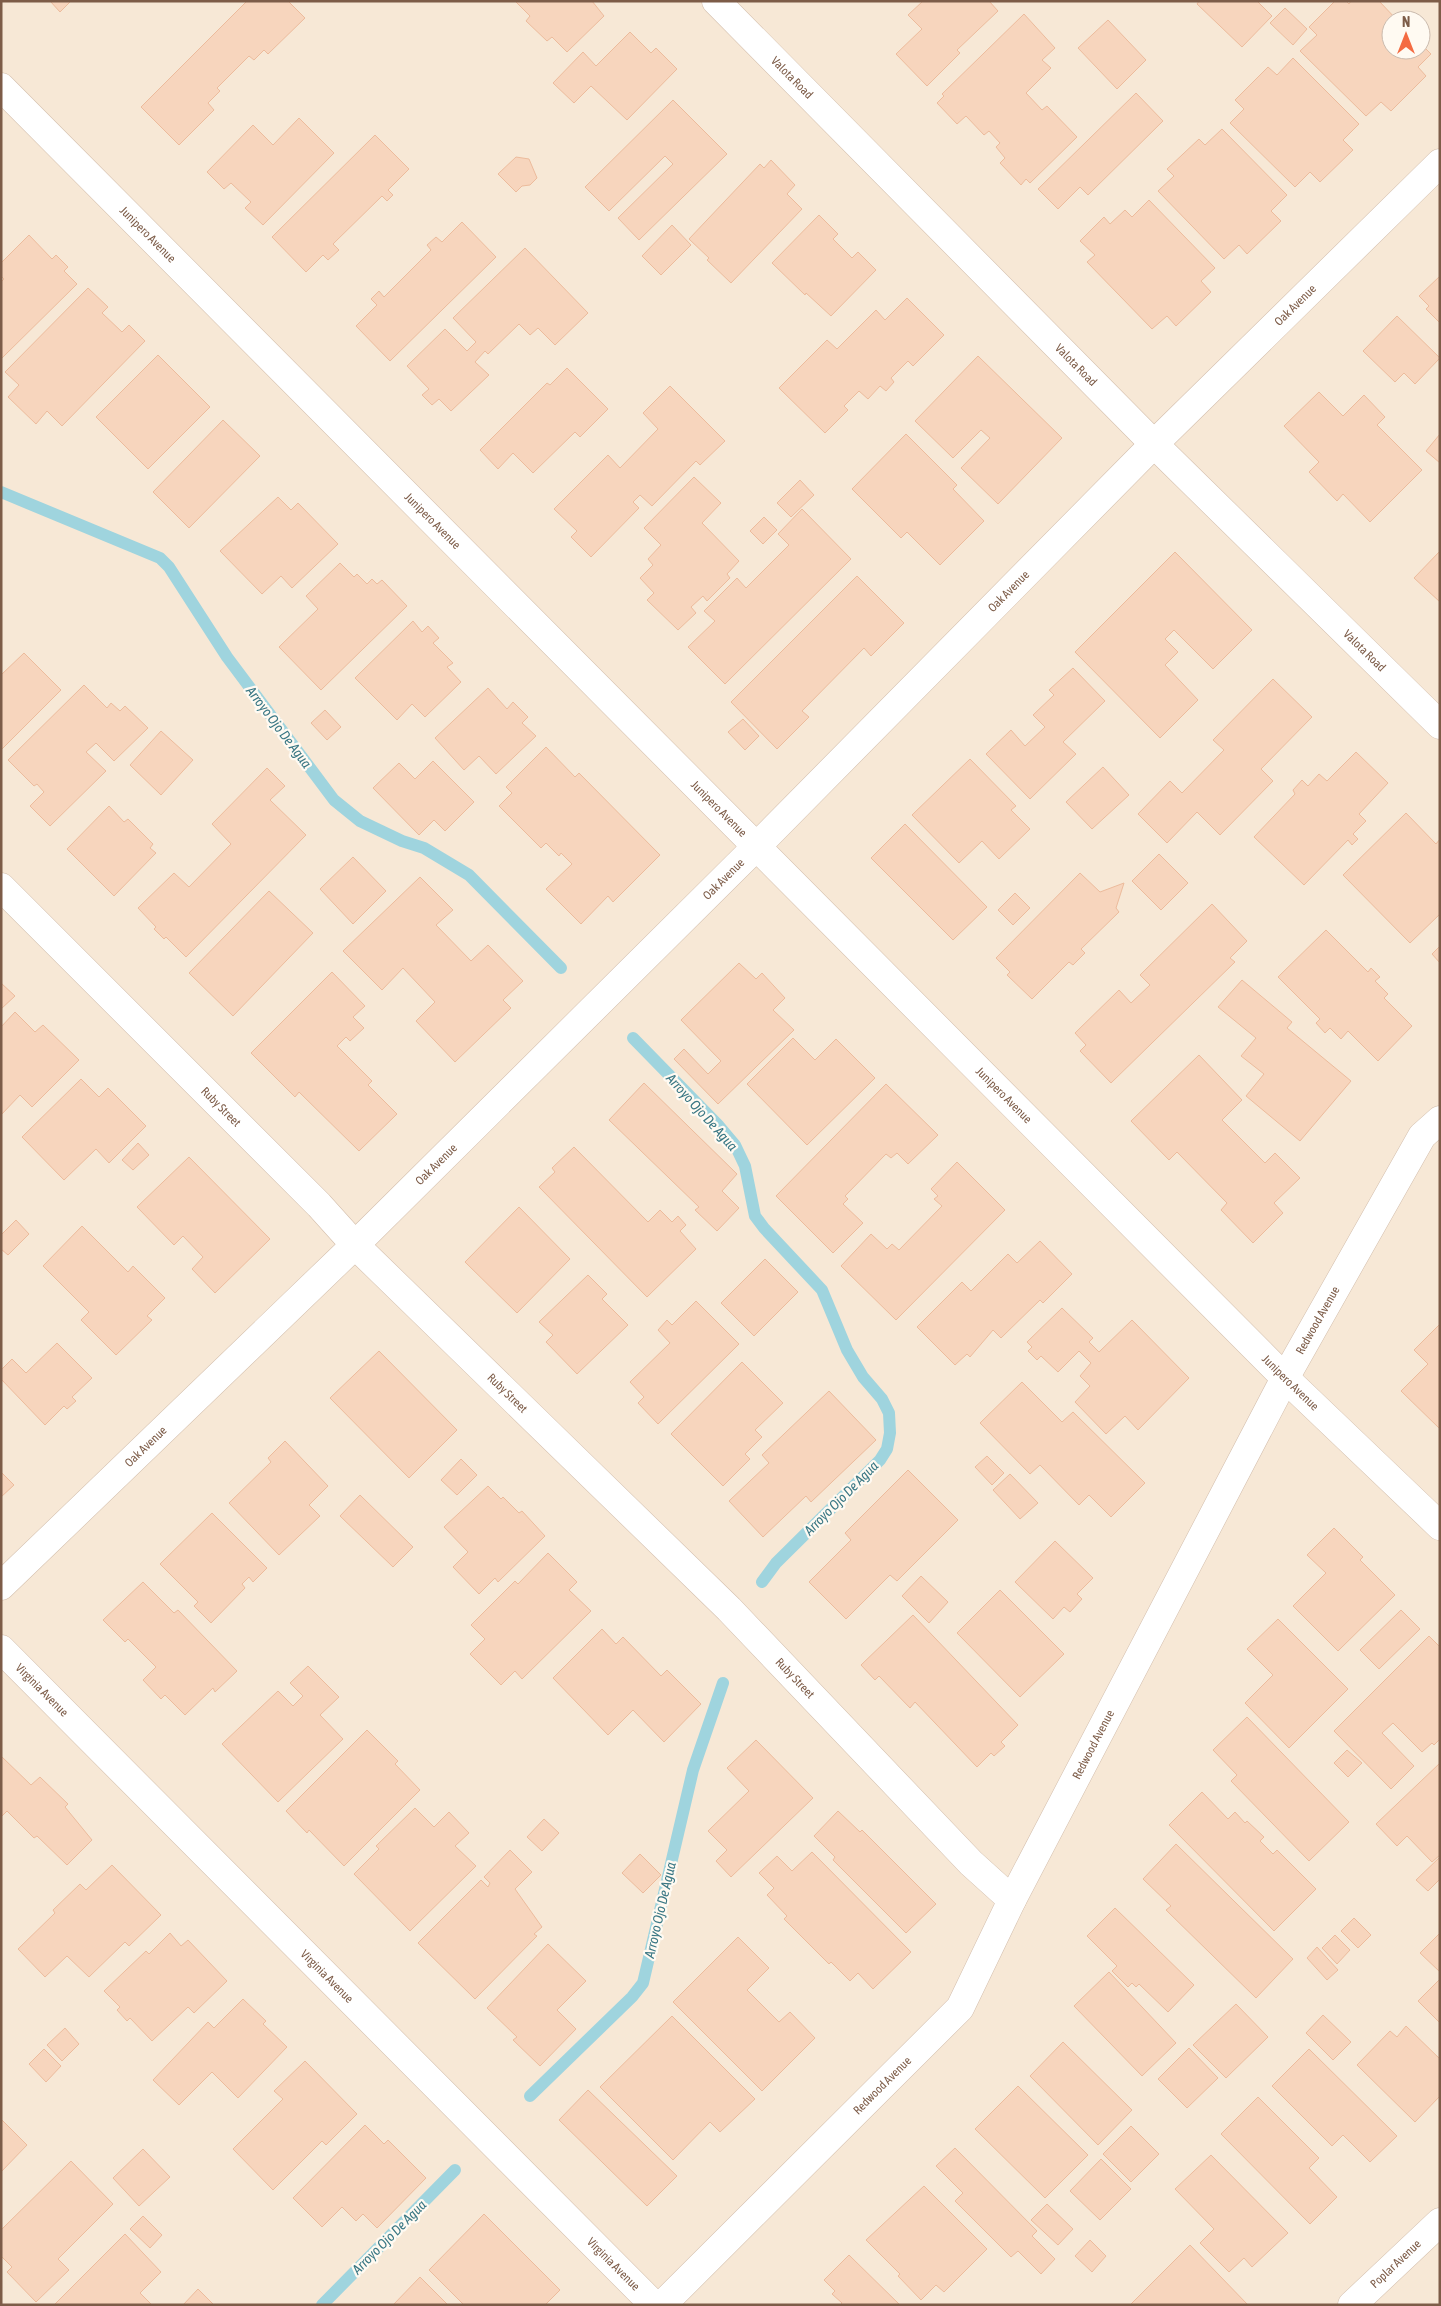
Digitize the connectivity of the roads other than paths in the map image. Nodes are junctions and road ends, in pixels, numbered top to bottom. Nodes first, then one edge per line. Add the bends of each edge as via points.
1 (716, 1) edge
2 (1, 86) edge
3 (1440, 164) edge
4 (1154, 444) junction
5 (1440, 725) edge
6 (757, 846) junction
7 (1, 887) edge
8 (1440, 1120) edge
9 (355, 1245) junction
10 (1285, 1378) junction
11 (1440, 1526) edge
12 (1, 1586) edge
13 (1, 1649) edge
14 (1012, 1900) junction
15 (1440, 2222) edge
16 (654, 2305) edge
17 (662, 2305) edge
18 (1352, 2305) edge

1 - 4 street, Valota Road
2 - 6 street, Junipero Avenue
3 - 4 street, Oak Avenue
4 - 5 street, Valota Road
4 - 6 street, Oak Avenue
6 - 9 street, Oak Avenue
6 - 10 street, Junipero Avenue
7 - 9 street, Ruby Street
8 - 10 street, Redwood Avenue via 1422,1136
9 - 12 street, Oak Avenue
9 - 14 street, Ruby Street via 729,1609 971,1863
10 - 11 street, Junipero Avenue
10 - 14 street, Redwood Avenue
13 - 16 street, Virginia Avenue
14 - 17 street, Redwood Avenue via 960,2008
15 - 18 street, Poplar Avenue

